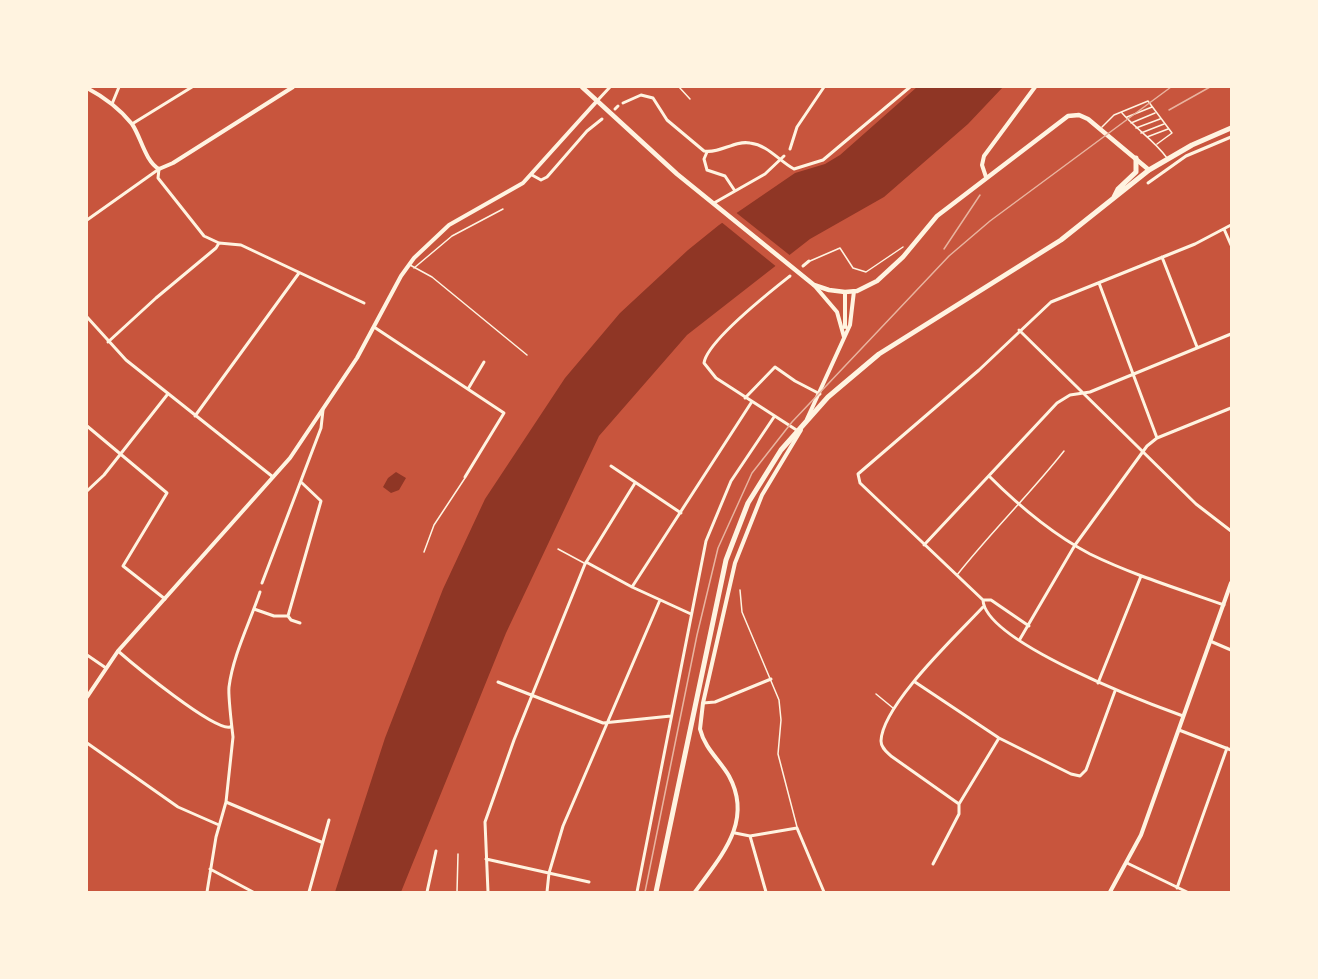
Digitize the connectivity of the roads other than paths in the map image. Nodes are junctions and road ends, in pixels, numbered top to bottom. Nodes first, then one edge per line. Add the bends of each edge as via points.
1 (119, 87) edge
2 (192, 87) edge
3 (293, 87) edge
4 (582, 87) edge
5 (610, 87) edge
6 (679, 87) edge
7 (824, 87) edge
8 (910, 87) edge
9 (1035, 87) edge
10 (87, 88) edge
11 (690, 99) dead end
12 (623, 102) dead end
13 (599, 103) junction
14 (112, 104) junction
15 (1152, 107) junction
16 (1121, 113) junction
17 (1156, 113) junction
18 (1126, 118) junction
19 (1161, 118) junction
20 (602, 119) dead end
21 (1131, 123) junction
22 (131, 124) junction
23 (1165, 124) junction
24 (1101, 128) junction
25 (1135, 128) junction
26 (1231, 128) edge
27 (1169, 129) junction
28 (1141, 134) junction
29 (1231, 136) edge
30 (1146, 138) junction
31 (1157, 144) junction
32 (790, 149) dead end
33 (707, 152) junction
34 (784, 156) dead end
35 (1136, 158) junction
36 (1168, 158) junction
37 (159, 169) junction
38 (1149, 170) junction
39 (532, 175) junction
40 (986, 177) junction
41 (1148, 183) dead end
42 (735, 191) junction
43 (1113, 199) junction
44 (713, 205) junction
45 (503, 209) dead end
46 (87, 220) edge
47 (1231, 225) edge
48 (1224, 229) junction
49 (219, 243) junction
50 (1231, 246) edge
51 (903, 247) dead end
52 (1162, 257) junction
53 (809, 261) joint
54 (409, 264) junction
55 (803, 266) dead end
56 (414, 268) junction
57 (299, 273) junction
58 (790, 276) dead end
59 (1099, 283) junction
60 (814, 285) junction
61 (854, 291) junction
62 (845, 292) junction
63 (364, 303) dead end
64 (87, 317) edge
65 (374, 327) junction
66 (1019, 330) junction
67 (1231, 334) edge
68 (844, 338) junction
69 (108, 342) junction
70 (1197, 347) junction
71 (527, 355) dead end
72 (484, 362) dead end
73 (1132, 373) junction
74 (467, 389) junction
75 (1082, 393) junction
76 (167, 394) junction
77 (820, 394) junction
78 (745, 398) junction
79 (752, 403) junction
80 (324, 408) junction
81 (1231, 408) edge
82 (195, 416) junction
83 (774, 417) junction
84 (87, 426) edge
85 (799, 433) junction
86 (1157, 438) junction
87 (1064, 451) dead end
88 (1142, 452) junction
89 (121, 454) junction
90 (611, 466) dead end
91 (988, 476) junction
92 (465, 477) joint
93 (274, 478) junction
94 (301, 482) junction
95 (635, 483) junction
96 (87, 491) edge
97 (1018, 505) junction
98 (681, 513) junction
99 (1231, 531) edge
100 (924, 545) junction
101 (1075, 545) junction
102 (558, 549) dead end
103 (424, 552) dead end
104 (586, 563) junction
105 (956, 576) junction
106 (1141, 576) junction
107 (1231, 582) edge
108 (262, 583) dead end
109 (632, 587) junction
110 (740, 590) dead end
111 (260, 592) dead end
112 (165, 599) junction
113 (660, 600) junction
114 (983, 600) junction
115 (1224, 604) junction
116 (983, 607) junction
117 (254, 609) junction
118 (691, 614) junction
119 (288, 616) junction
120 (300, 623) dead end
121 (1029, 627) junction
122 (1020, 639) junction
123 (1210, 641) junction
124 (1231, 650) edge
125 (118, 651) junction
126 (87, 655) edge
127 (106, 668) junction
128 (771, 679) junction
129 (498, 682) dead end
130 (915, 682) junction
131 (1098, 683) junction
132 (1115, 690) junction
133 (876, 694) dead end
134 (532, 696) junction
135 (87, 697) edge
136 (704, 702) junction
137 (894, 708) junction
138 (671, 716) junction
139 (1184, 716) junction
140 (606, 723) junction
141 (230, 727) junction
142 (1179, 730) junction
143 (999, 738) junction
144 (87, 743) edge
145 (1229, 749) edge
146 (225, 802) junction
147 (959, 804) junction
148 (329, 820) dead end
149 (219, 825) junction
150 (797, 828) junction
151 (735, 833) junction
152 (750, 836) junction
153 (321, 842) junction
154 (436, 851) dead end
155 (458, 854) dead end
156 (486, 859) junction
157 (1127, 863) junction
158 (933, 864) dead end
159 (210, 869) junction
160 (549, 873) junction
161 (589, 882) dead end
162 (1177, 888) junction
163 (207, 892) edge
164 (254, 892) edge
165 (309, 892) edge
166 (427, 892) edge
167 (457, 892) edge
168 (488, 892) edge
169 (548, 892) edge
170 (638, 892) edge
171 (656, 892) edge
172 (695, 892) edge
173 (766, 892) edge
174 (824, 892) edge
175 (1110, 892) edge
176 (1187, 892) edge

1 - 14 street
2 - 22 street
3 - 37 street
4 - 13 main road
5 - 13 street
6 - 11 lane
7 - 32 street via 797,127
8 - 33 street via 823,160 792,168 749,142
9 - 40 street via 984,156
10 - 14 street
12 - 33 street via 641,95 653,98 667,120
13 - 39 street
13 - 44 main road
14 - 22 street
15 - 16 lane via 1148,101
15 - 17 lane
15 - 18 lane
16 - 18 lane
16 - 24 lane
17 - 19 lane
17 - 21 lane
18 - 21 lane
19 - 23 lane
19 - 25 lane
20 - 39 street via 587,130 547,177 541,180
21 - 25 lane
22 - 37 street
23 - 27 lane
23 - 28 lane
24 - 35 main road
24 - 40 main road via 1083,116 1068,116
25 - 28 lane
26 - 36 main road
27 - 30 lane
27 - 31 lane via 1172,133
28 - 30 lane
29 - 41 street via 1186,156
30 - 31 lane
31 - 36 lane
33 - 42 street via 707,170 725,176
34 - 42 street via 765,174
35 - 38 main road
35 - 43 main road via 1136,172
36 - 38 main road
37 - 46 street
37 - 49 street via 158,178 193,225
38 - 43 main road
39 - 54 street via 512,191 449,225
40 - 61 main road via 937,216 883,276
42 - 44 street
43 - 171 main road via 1060,240 870,360 802,424 763,476 726,560
44 - 60 main road
45 - 56 lane via 452,236
47 - 48 street
48 - 50 street
48 - 52 street
49 - 57 street via 241,245
49 - 69 street
51 - 53 lane via 866,272 853,268 840,248
52 - 59 street
52 - 70 street
53 - 55 street
54 - 56 lane
54 - 65 street
56 - 71 lane via 432,277
57 - 63 street
57 - 82 street
58 - 78 street via 705,356 705,366 716,378
59 - 66 street via 1051,302
59 - 73 street
60 - 62 main road
60 - 68 street via 837,312
61 - 62 main road
61 - 68 street via 851,322
62 - 68 street
64 - 69 street
65 - 74 street
65 - 80 street
66 - 75 street
66 - 100 street via 979,370 858,474 857,479
67 - 70 street
68 - 77 street
69 - 76 street
70 - 73 street
72 - 74 street
73 - 75 street
73 - 86 street
74 - 92 street via 504,413
75 - 88 street
75 - 91 street via 1058,403
76 - 82 street
76 - 89 street
77 - 78 street via 775,367
77 - 85 street
78 - 79 street
79 - 83 street
79 - 98 street
80 - 93 street
80 - 94 street via 321,429
81 - 86 street
82 - 93 street
83 - 85 street
83 - 118 street via 742,461 718,507 702,555
84 - 89 street
85 - 136 street via 762,495 739,549
86 - 88 street
87 - 97 lane
88 - 99 street via 1196,504
88 - 101 street
89 - 96 street
89 - 112 street via 167,493 123,566
90 - 95 street
91 - 97 street
91 - 100 street
92 - 103 lane via 434,525
93 - 112 street
94 - 108 street
94 - 119 street via 321,501
95 - 98 street
95 - 104 street
97 - 101 street
97 - 105 lane
98 - 109 street
100 - 105 street
101 - 106 street
101 - 121 street
102 - 104 lane
104 - 109 street
104 - 134 street
105 - 114 street
106 - 115 street
106 - 131 street
107 - 115 street
109 - 113 street
110 - 128 lane via 742,612
111 - 117 street
112 - 125 street
113 - 118 street
113 - 140 street
114 - 116 street
114 - 121 street via 991,600
115 - 123 street
116 - 122 street
116 - 130 street
117 - 119 street
117 - 141 street via 230,684
118 - 138 street
119 - 120 street
121 - 122 street
122 - 131 street
123 - 124 street
123 - 139 street
125 - 127 street
125 - 141 street via 176,697 219,725
126 - 127 street
127 - 135 street
128 - 136 street via 715,702
128 - 150 lane via 780,705 779,761
129 - 134 street
130 - 137 street
130 - 143 street
131 - 132 street
132 - 139 street
132 - 143 street via 1086,770 1080,776
133 - 137 lane
134 - 140 street
134 - 156 street via 485,822
136 - 151 street via 700,729 707,747 731,780 737,809
137 - 147 street via 882,747
138 - 140 street
138 - 170 street
139 - 142 street
140 - 160 street via 562,826
141 - 146 street via 233,737
142 - 145 street
142 - 157 street
143 - 147 street
144 - 149 street via 178,807
145 - 162 street
146 - 149 street
146 - 153 street
147 - 158 street via 959,814
148 - 153 street
149 - 159 street
150 - 152 street
150 - 174 street
151 - 152 street
151 - 172 street
152 - 173 street
153 - 165 street
154 - 166 street
155 - 167 lane
156 - 160 street
156 - 168 street
157 - 162 street
157 - 175 street
159 - 163 street
159 - 164 street
160 - 161 street
160 - 169 street
162 - 176 street

